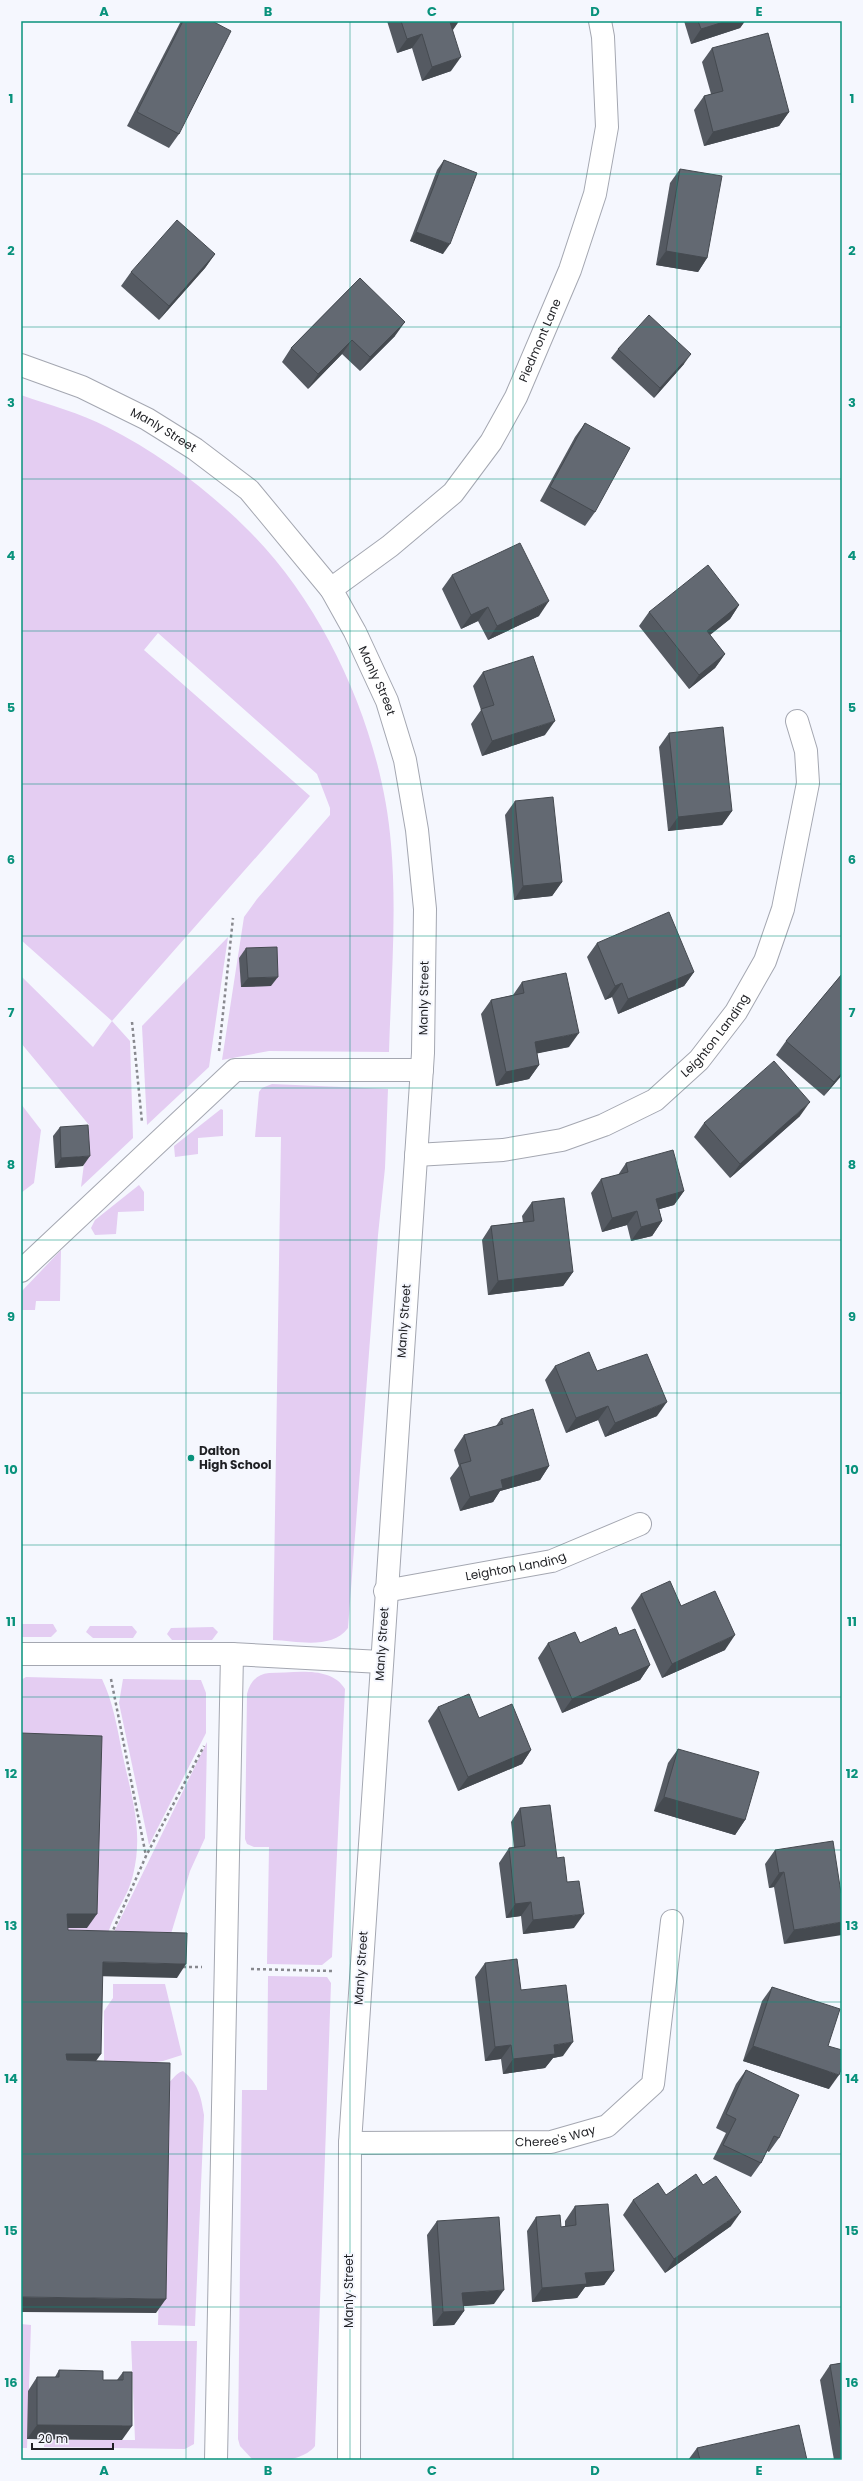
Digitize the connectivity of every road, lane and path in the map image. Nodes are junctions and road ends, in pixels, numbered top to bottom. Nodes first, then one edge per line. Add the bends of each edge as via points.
1 (600, 21) edge
2 (21, 365) edge
3 (331, 589) junction
4 (797, 721) dead end
5 (233, 918) dead end
6 (132, 1022) dead end
7 (218, 1056) dead end
8 (422, 1070) junction
9 (143, 1130) dead end
10 (416, 1155) junction
11 (21, 1272) edge
12 (640, 1524) dead end
13 (386, 1591) junction
14 (21, 1654) edge
15 (232, 1654) junction
16 (381, 1662) junction
17 (111, 1675) dead end
18 (207, 1740) dead end
19 (146, 1856) junction
20 (672, 1921) dead end
21 (110, 1940) edge
22 (177, 1966) edge
23 (225, 1968) junction
24 (332, 1971) dead end
25 (350, 2143) junction
26 (216, 2460) edge
27 (349, 2460) edge

1 - 3 street, Piedmont Lane via 604,37 607,127 595,194 570,270 516,397 491,442 452,493 390,546
2 - 3 street, Manly Street via 82,386 147,419 195,449 249,490
3 - 8 street, Manly Street via 388,701 406,760 417,830 425,909
4 - 10 street, Leighton Landing via 806,752 808,783 783,909 765,961 736,1012 699,1060 655,1100 604,1125 562,1140 503,1150
5 - 7 path
6 - 9 path
8 - 10 street, Manly Street
8 - 11 street via 235,1070
10 - 13 street, Manly Street
12 - 13 street, Leighton Landing via 552,1561
13 - 16 street, Manly Street
14 - 15 street
15 - 16 street
15 - 23 street
16 - 25 street, Manly Street
17 - 19 path
18 - 19 path
19 - 21 path via 111,1930
20 - 25 street, Cheree's Way via 653,2084 607,2126 551,2142
22 - 23 path
23 - 24 path
23 - 26 street
25 - 27 street, Manly Street

